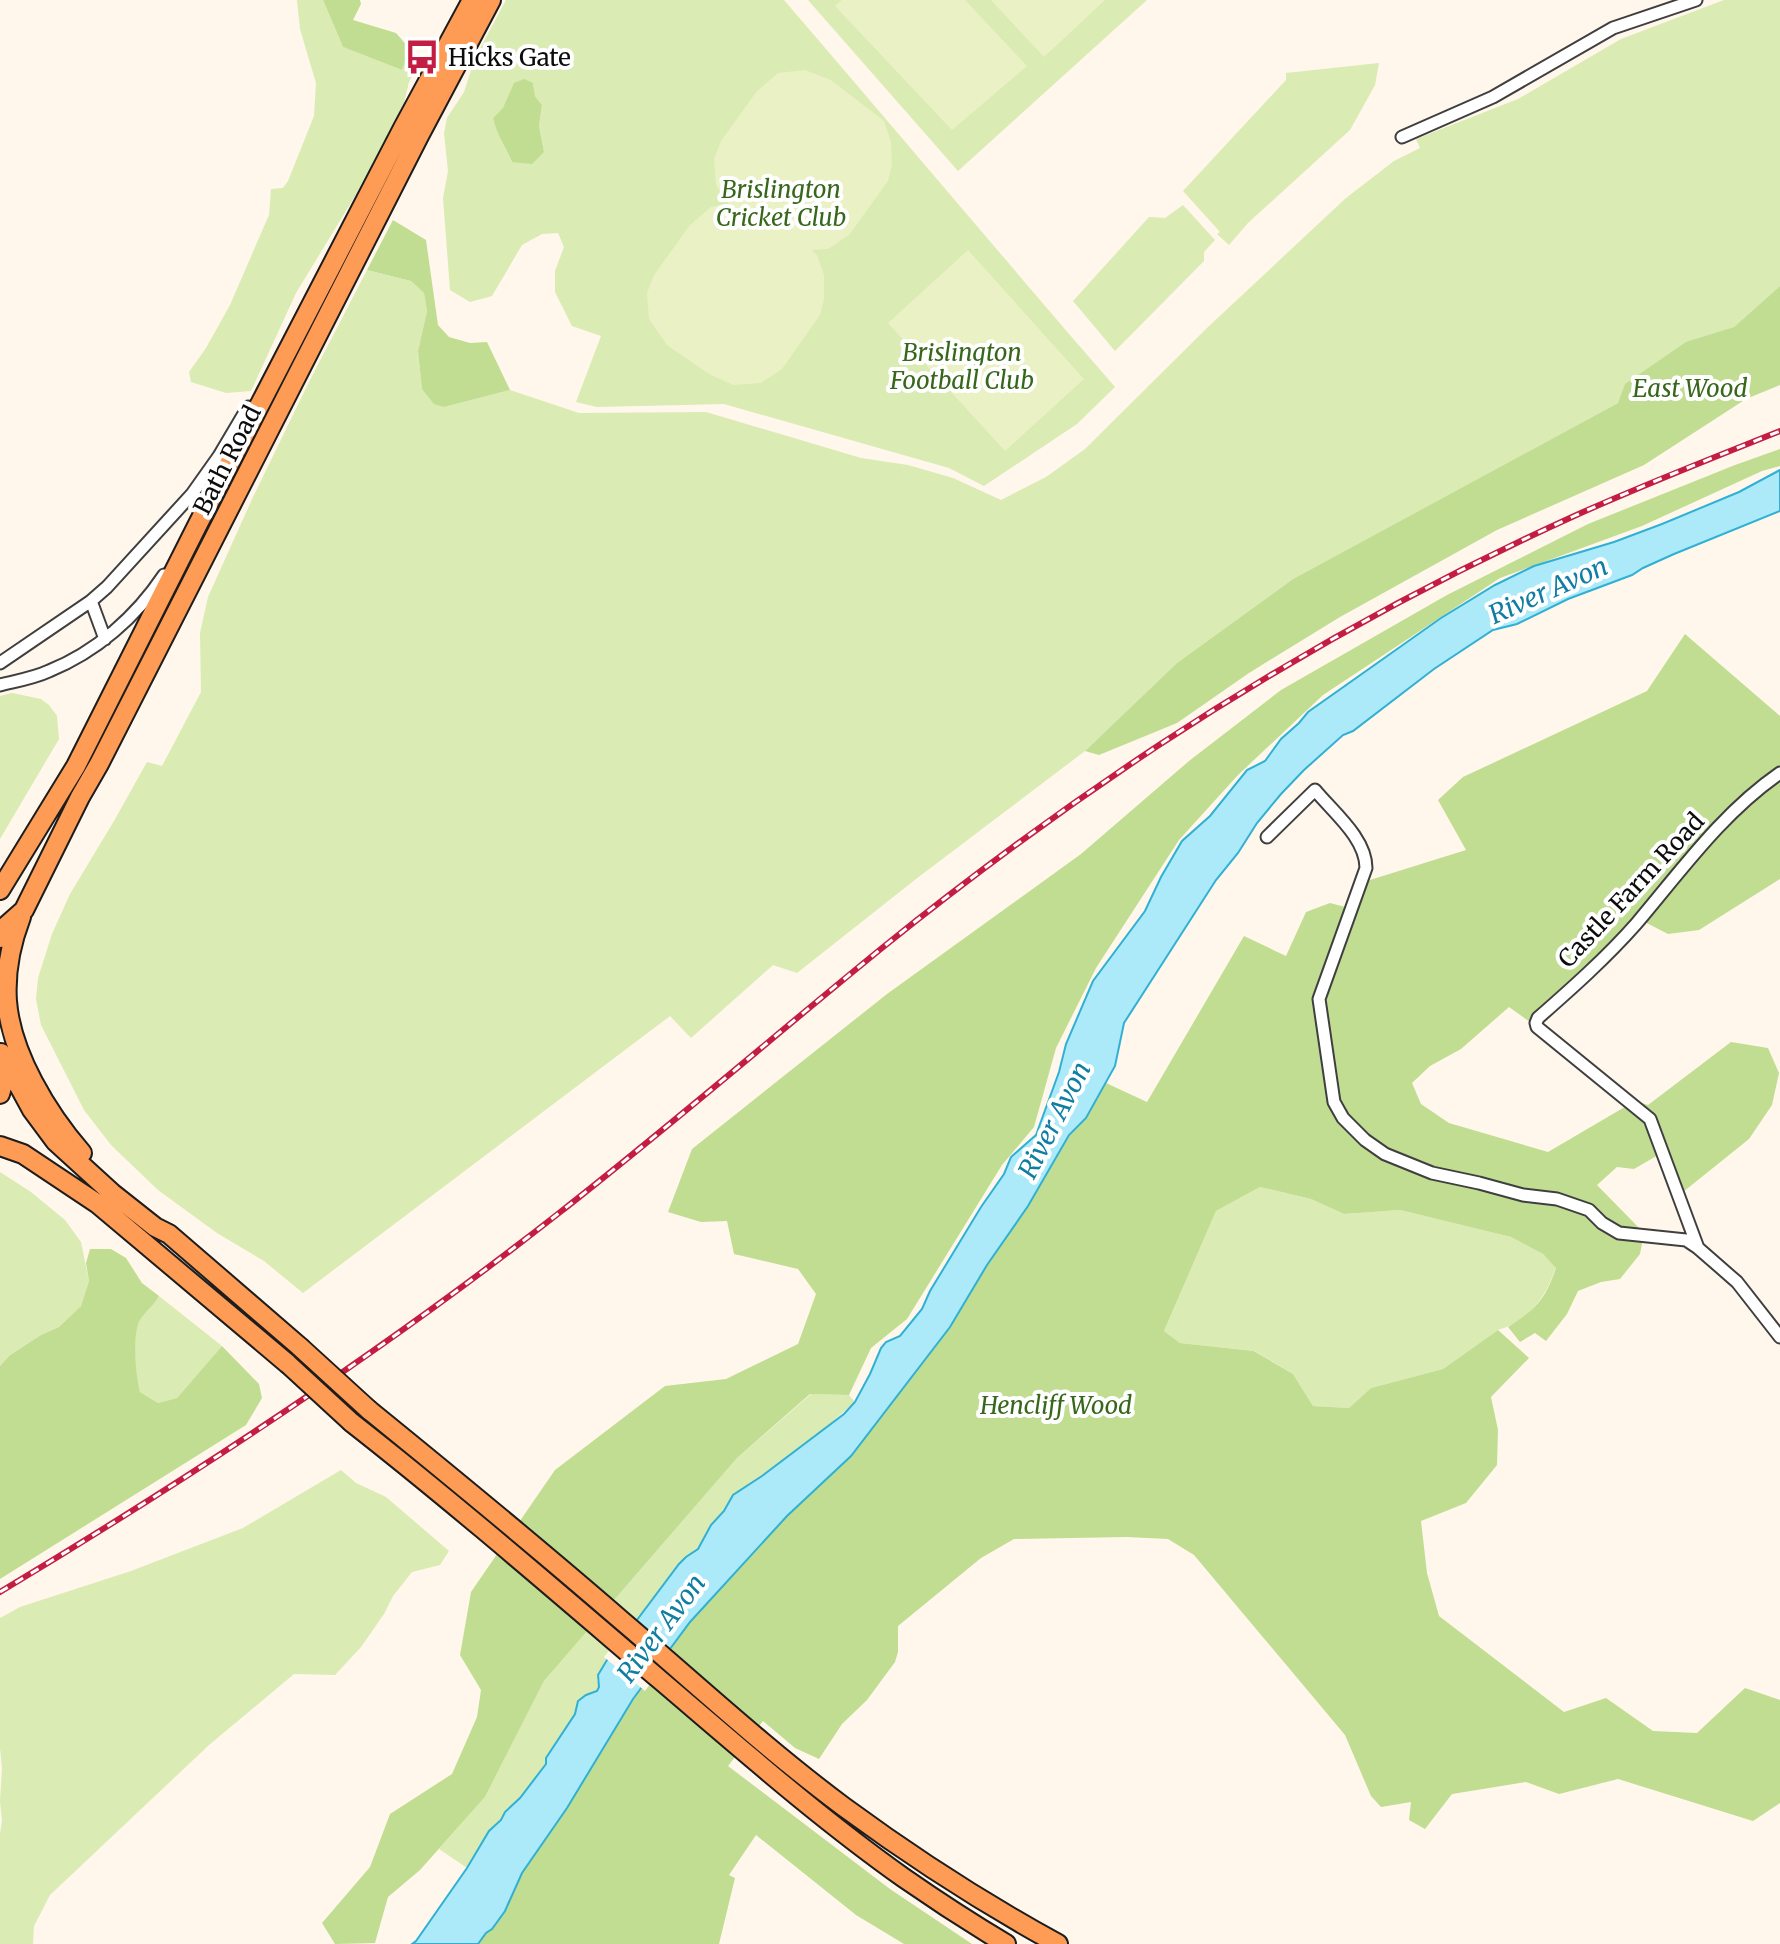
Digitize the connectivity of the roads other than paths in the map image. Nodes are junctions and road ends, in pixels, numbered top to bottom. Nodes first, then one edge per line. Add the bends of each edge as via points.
1 (472, 0) edge
2 (491, 0) edge
3 (1696, 0) edge
4 (411, 132) junction
5 (1402, 137) dead end
6 (248, 407) dead end
7 (199, 522) junction
8 (91, 601) junction
9 (105, 639) junction
10 (0, 663) edge
11 (0, 685) edge
12 (1780, 773) edge
13 (1267, 837) dead end
14 (0, 890) edge
15 (24, 910) junction
16 (0, 938) edge
17 (0, 1052) edge
18 (0, 1094) edge
19 (0, 1146) edge
20 (155, 1227) junction
21 (1698, 1248) junction
22 (1780, 1337) edge
23 (1006, 1944) edge
24 (1058, 1944) edge

1 - 4 highway, Bath Road
2 - 4 highway, Bath Road
3 - 5 street via 1613,28 1493,97
4 - 7 highway, Bath Road
4 - 15 highway, Bath Road
6 - 8 street via 192,494
7 - 9 street via 136,612
7 - 14 highway, Bath Road via 76,766
8 - 9 street
8 - 10 street
9 - 11 street via 48,672
12 - 21 street, Castle Farm Road via 1700,845 1633,927 1536,1023 1650,1119
13 - 21 street via 1315,790 1357,839 1366,858 1319,999 1334,1102 1365,1140 1432,1173 1557,1199 1589,1210 1619,1233 1686,1240
15 - 16 highway, Bath Road
15 - 20 highway via 8,960 7,1000 28,1073 76,1147
17 - 18 highway
17 - 20 highway via 55,1141
19 - 23 highway, bridge via 23,1154 98,1204 828,1821 902,1877
20 - 24 highway, bridge via 841,1805 963,1889
21 - 22 street, Castle Farm Road via 1737,1282

